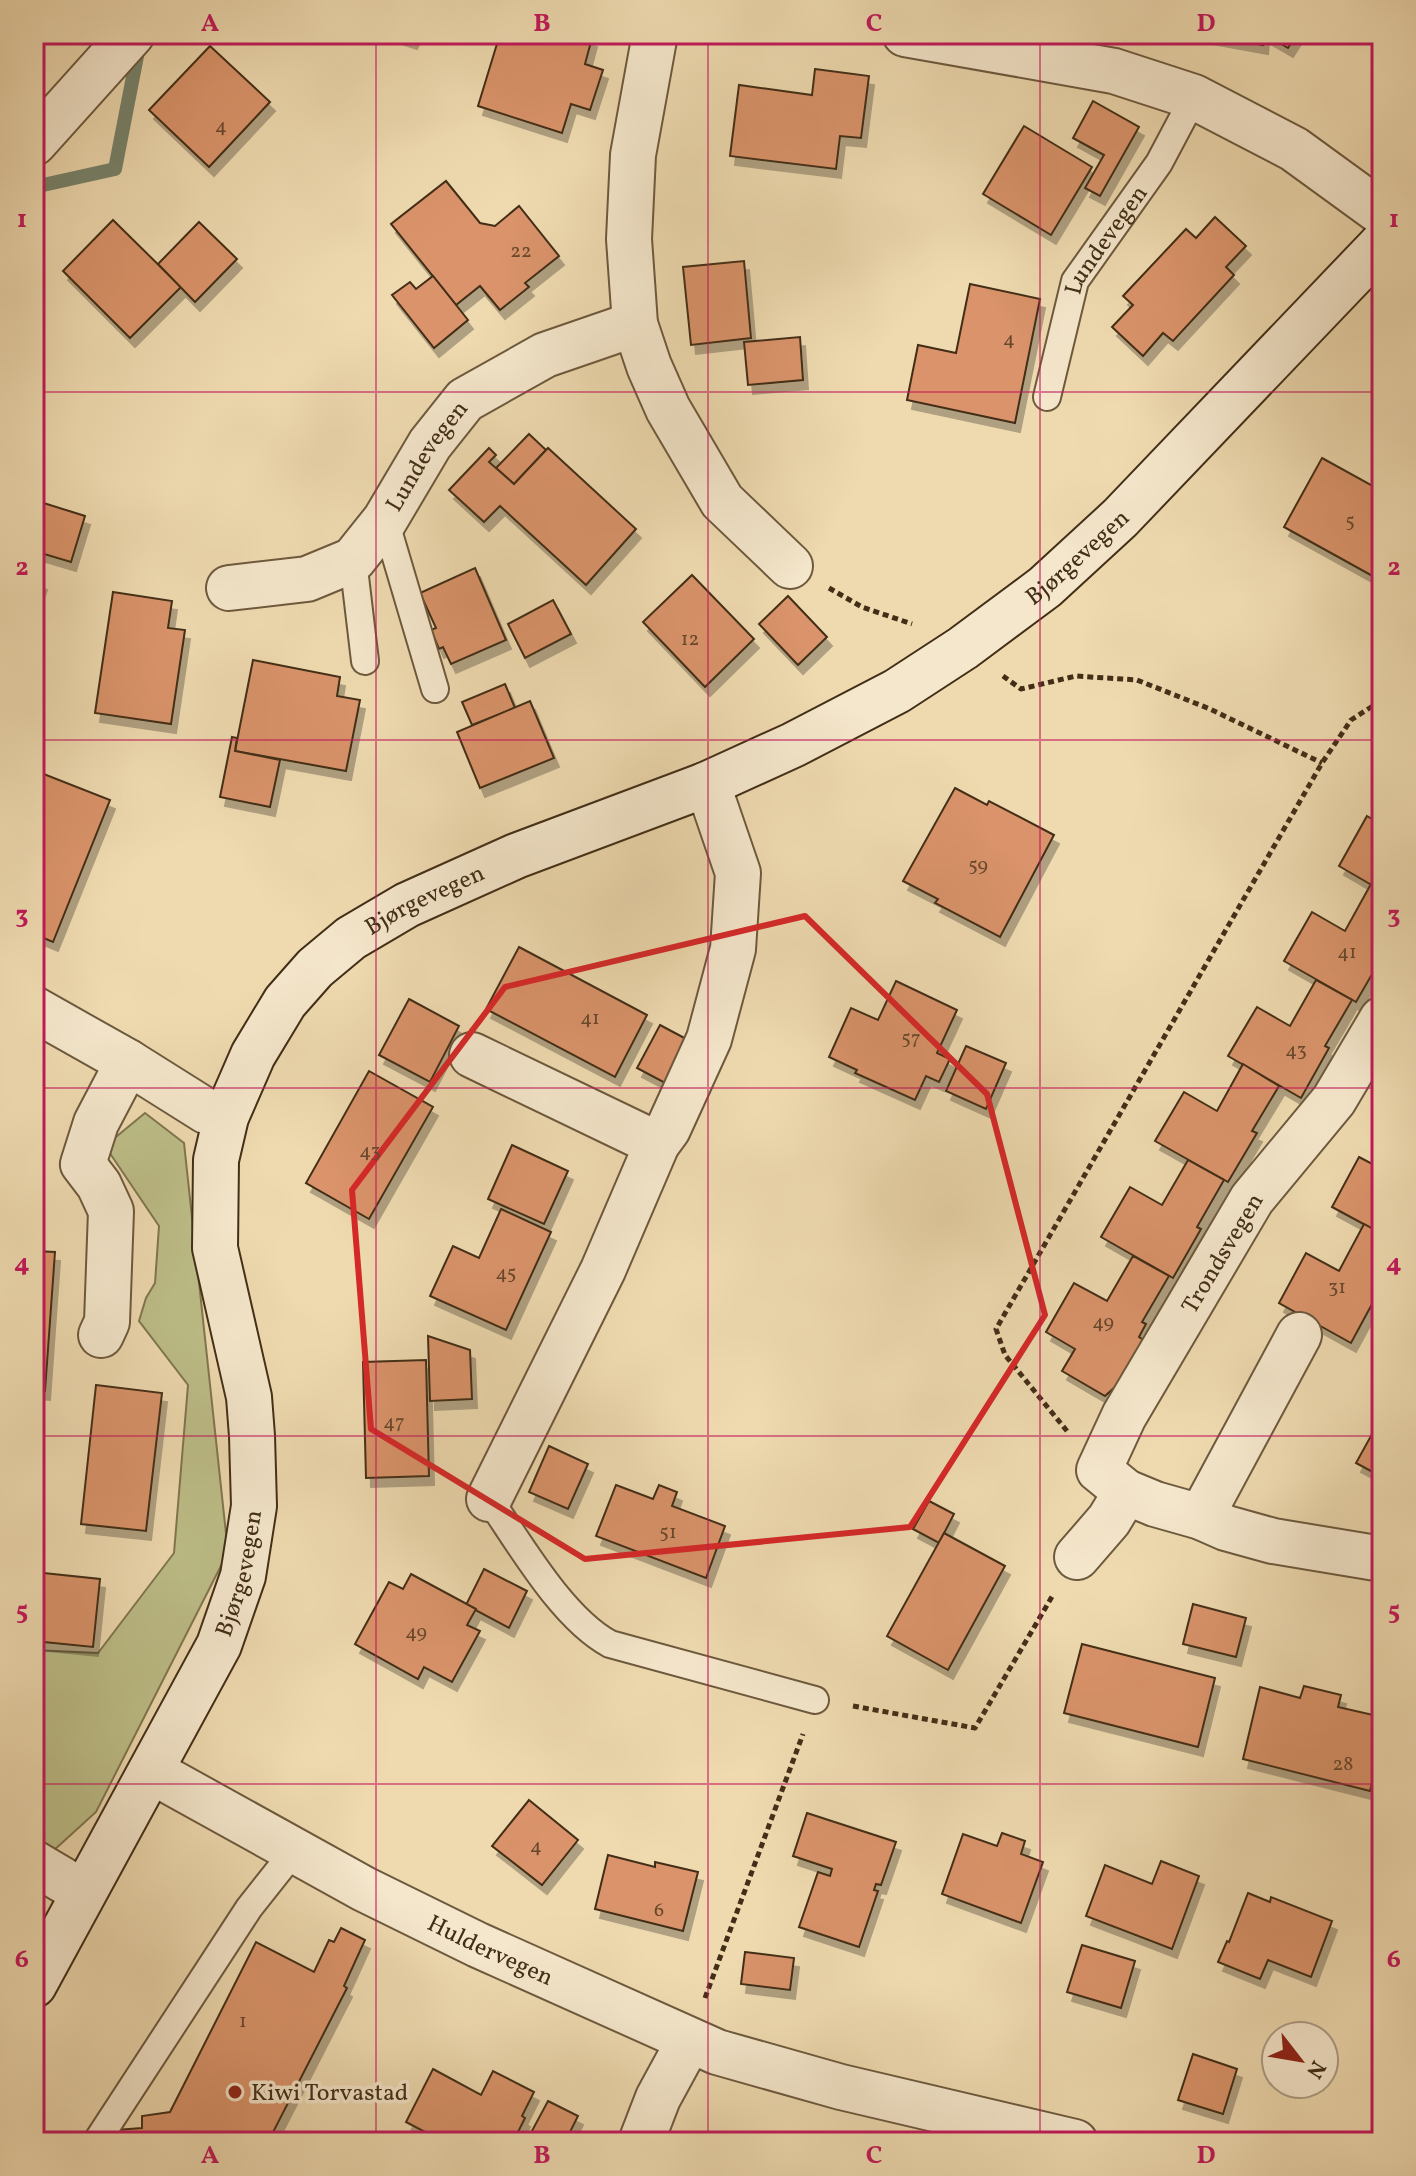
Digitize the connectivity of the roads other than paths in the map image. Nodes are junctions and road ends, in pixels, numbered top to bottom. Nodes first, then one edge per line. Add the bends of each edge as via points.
1 (132, 34) edge
2 (655, 34) edge
3 (905, 34) edge
4 (1194, 97) junction
5 (34, 143) edge
6 (1382, 213) edge
7 (1382, 244) edge
8 (635, 324) junction
9 (1047, 397) dead end
10 (385, 520) junction
11 (353, 560) junction
12 (790, 566) road end
13 (229, 588) dead end
14 (365, 661) dead end
15 (435, 689) dead end
16 (705, 785) junction
17 (34, 1009) edge
18 (1382, 1019) edge
19 (133, 1049) junction
20 (472, 1055) dead end
21 (226, 1117) junction
22 (657, 1144) junction
23 (101, 1335) dead end
24 (1299, 1335) dead end
25 (1113, 1481) junction
26 (489, 1499) joint
27 (1201, 1517) junction
28 (1077, 1557) road end
29 (1382, 1559) edge
30 (815, 1700) road end
31 (151, 1771) junction
32 (295, 1850) junction
33 (34, 1863) edge
34 (83, 1892) junction
35 (34, 1985) edge
36 (689, 2041) junction
37 (97, 2141) edge
38 (641, 2142) edge
39 (1075, 2142) edge

1 - 5 street
2 - 8 street via 633,155 629,239
3 - 4 street via 1114,71
4 - 6 street via 1294,149
4 - 9 lane, Lundevegen via 1159,163 1075,281
7 - 16 street, Bjørgevegen via 1120,518 1045,587 897,691
8 - 10 street, Lundevegen via 545,355 465,400 430,444
8 - 12 street via 668,409 722,501
10 - 11 street, Lundevegen
10 - 15 lane
11 - 13 street, Lundevegen via 307,579
11 - 14 lane
16 - 21 street, Bjørgevegen via 516,856 407,905 351,938 285,1002 253,1055
16 - 22 street via 738,873 733,949 709,1039
17 - 19 street
18 - 25 street, Trondsvegen via 1334,1100 1252,1199 1124,1416
19 - 21 street via 206,1111
19 - 23 street via 96,1123 83,1164 111,1211 107,1322
20 - 22 street
21 - 31 street, Bjørgevegen via 216,1160 215,1248 249,1397 254,1506 243,1576 219,1645
22 - 26 street via 603,1270
24 - 27 street
25 - 27 street via 1155,1504
25 - 28 street, Trondsvegen via 1109,1520
26 - 30 lane via 592,1634 610,1644
27 - 29 street via 1273,1541
31 - 32 street, Huldervegen
31 - 34 street, Bjørgevegen
32 - 36 street, Huldervegen via 478,1945
32 - 37 lane via 249,1908
33 - 34 street
34 - 35 street, Bjørgevegen
36 - 38 street
36 - 39 street, Huldervegen via 841,2087

